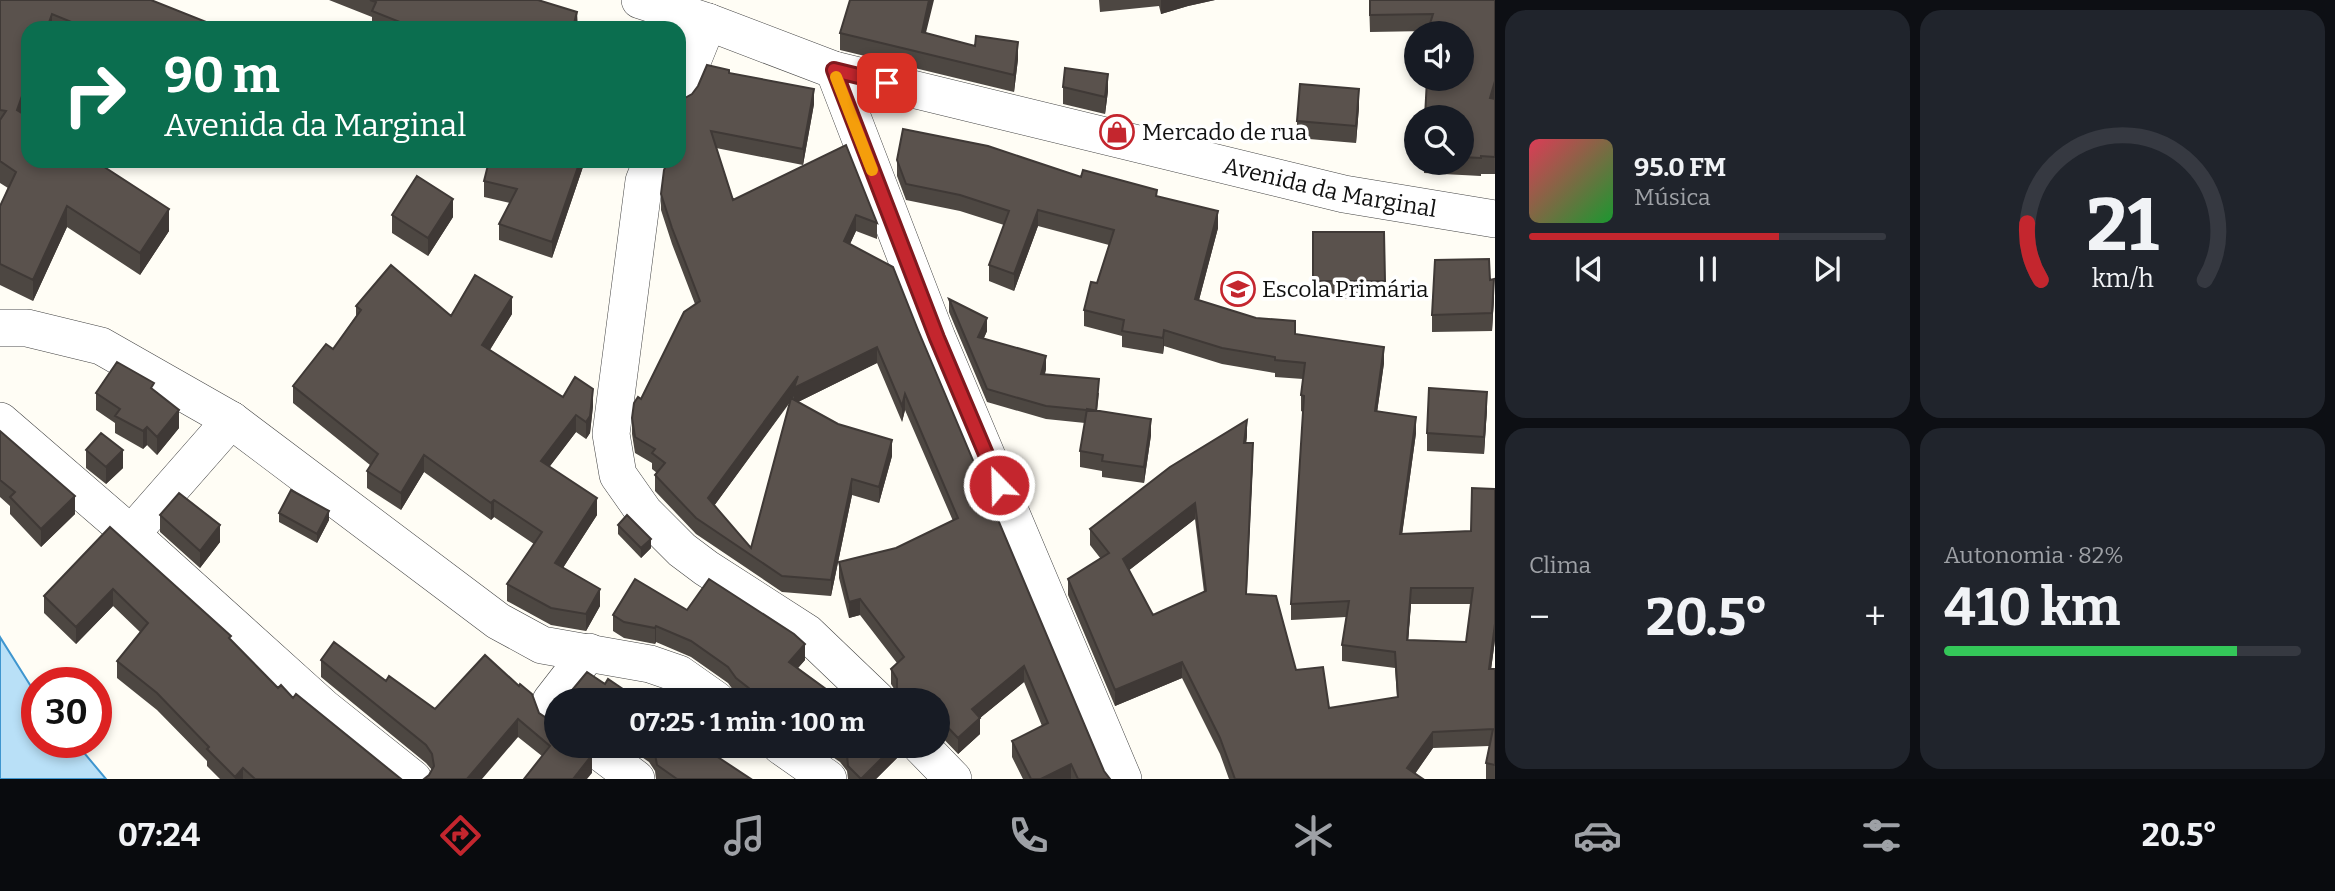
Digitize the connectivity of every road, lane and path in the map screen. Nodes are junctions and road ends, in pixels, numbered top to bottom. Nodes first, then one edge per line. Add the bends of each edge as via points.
1 (640, 0) edge
2 (708, 22) junction
3 (834, 70) junction
4 (686, 77) edge
5 (649, 168) edge
6 (1495, 219) edge
7 (0, 327) edge
8 (230, 420) junction
9 (0, 421) edge
10 (131, 534) junction
11 (589, 653) junction
12 (561, 688) edge
13 (699, 688) edge
14 (864, 688) edge
15 (608, 758) edge
16 (797, 758) edge
17 (933, 758) edge
18 (413, 779) edge
19 (636, 779) edge
20 (828, 779) edge
21 (953, 779) edge
22 (1123, 779) edge

1 - 2 street, Avenida da Marginal
2 - 3 street, Avenida da Marginal
2 - 4 street
3 - 6 street, Avenida da Marginal via 1344,194
3 - 22 street via 937,338
5 - 14 street via 611,434 618,475 643,512 682,550 807,633
7 - 8 street via 27,328 101,346
8 - 10 street
8 - 11 street via 498,621 542,645
9 - 10 street
10 - 18 street via 324,708
11 - 12 street
11 - 13 street via 650,664 679,674
15 - 19 street
16 - 20 street
17 - 21 street

